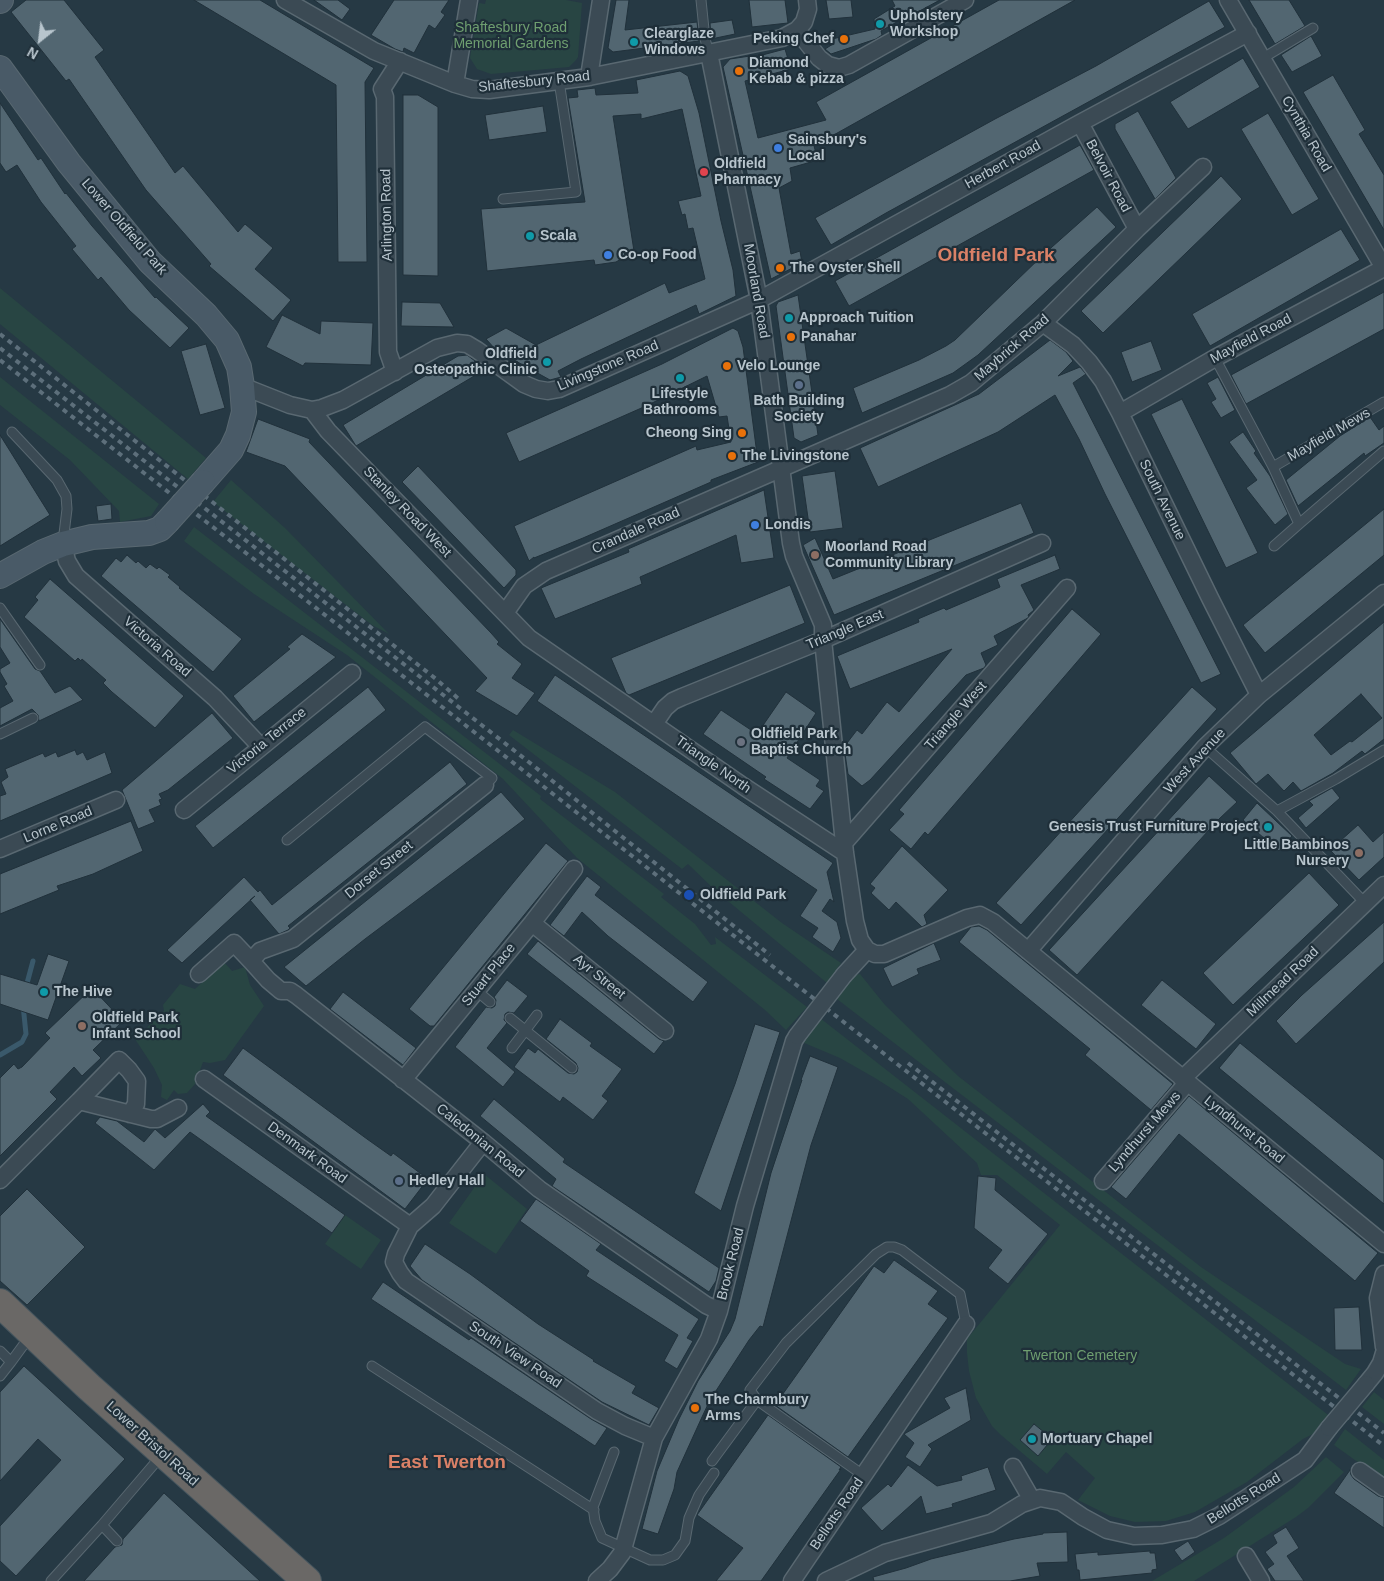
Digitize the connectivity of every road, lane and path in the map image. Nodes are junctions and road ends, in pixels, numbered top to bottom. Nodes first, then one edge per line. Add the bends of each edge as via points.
1 (285, 0) edge
2 (469, 0) edge
3 (601, 0) edge
4 (702, 0) edge
5 (807, 0) edge
6 (965, 0) edge
7 (1228, 0) edge
8 (1313, 28) dead end
9 (797, 30) junction
10 (1248, 33) junction
11 (709, 53) junction
12 (1263, 58) junction
13 (400, 62) junction
14 (0, 68) edge
15 (589, 77) junction
16 (559, 81) junction
17 (456, 84) junction
18 (1080, 123) junction
19 (1203, 167) dead end
20 (503, 199) dead end
21 (1137, 229) junction
22 (1384, 268) edge
23 (759, 300) junction
24 (1042, 323) junction
25 (1215, 358) junction
26 (395, 372) junction
27 (242, 386) junction
28 (1384, 402) edge
29 (312, 410) junction
30 (1120, 413) junction
31 (12, 432) dead end
32 (1384, 451) edge
33 (1273, 467) junction
34 (781, 468) junction
35 (1299, 524) junction
36 (1042, 543) dead end
37 (63, 544) junction
38 (1274, 546) dead end
39 (0, 576) edge
40 (1067, 588) dead end
41 (1384, 593) edge
42 (0, 608) edge
43 (505, 613) junction
44 (823, 640) junction
45 (40, 665) dead end
46 (352, 673) dead end
47 (1259, 695) junction
48 (33, 718) dead end
49 (654, 724) junction
50 (0, 734) edge
51 (260, 746) junction
52 (1205, 748) junction
53 (1384, 750) edge
54 (489, 781) joint
55 (116, 800) dead end
56 (184, 810) dead end
57 (1277, 811) junction
58 (287, 840) dead end
59 (845, 848) junction
60 (0, 849) edge
61 (574, 869) dead end
62 (1384, 885) edge
63 (1365, 902) junction
64 (532, 923) junction
65 (867, 950) junction
66 (1028, 951) junction
67 (251, 961) junction
68 (199, 974) dead end
69 (477, 990) junction
70 (490, 1002) dead end
71 (537, 1016) dead end
72 (510, 1018) dead end
73 (525, 1030) junction
74 (665, 1031) dead end
75 (512, 1048) dead end
76 (572, 1068) dead end
77 (204, 1078) dead end
78 (403, 1080) junction
79 (1185, 1081) junction
80 (79, 1101) junction
81 (178, 1108) dead end
82 (130, 1114) junction
83 (483, 1142) junction
84 (0, 1180) edge
85 (1103, 1181) dead end
86 (410, 1226) junction
87 (1384, 1244) edge
88 (1384, 1274) edge
89 (0, 1303) edge
90 (719, 1312) junction
91 (966, 1324) joint
92 (32, 1334) junction
93 (1384, 1347) edge
94 (0, 1351) edge
95 (1384, 1353) edge
96 (11, 1362) junction
97 (372, 1366) dead end
98 (0, 1376) edge
99 (757, 1400) junction
100 (654, 1438) junction
101 (614, 1452) dead end
102 (162, 1454) junction
103 (712, 1461) dead end
104 (1014, 1467) dead end
105 (1360, 1471) dead end
106 (714, 1473) dead end
107 (863, 1474) junction
108 (1384, 1488) edge
109 (1032, 1500) junction
110 (594, 1510) junction
111 (102, 1525) junction
112 (117, 1541) dead end
113 (624, 1548) junction
114 (1246, 1556) dead end
115 (51, 1581) edge
116 (307, 1581) edge
117 (597, 1581) edge
118 (792, 1581) edge
119 (826, 1581) edge
120 (1261, 1581) edge

1 - 13 street, Shaftesbury Road via 374,51
2 - 17 street
3 - 15 street
4 - 11 lane
5 - 9 street via 804,22
6 - 9 street via 839,68 819,58
7 - 10 street, Cynthia Road
8 - 12 lane
9 - 11 street, Shaftesbury Road via 782,38
10 - 12 street, Cynthia Road
10 - 18 street, Herbert Road
11 - 15 street, Shaftesbury Road
11 - 23 street, Moorland Road
12 - 22 street, Cynthia Road
13 - 17 street, Shaftesbury Road
13 - 26 street, Arlington Road via 382,90 385,98 388,352
14 - 27 main road, Lower Oldfield Park via 69,163 150,262 206,315 227,340 239,366
15 - 16 street, Shaftesbury Road
16 - 17 street, Shaftesbury Road via 490,90
16 - 20 lane via 576,192
18 - 21 street, Belvoir Road
18 - 23 street, Herbert Road
19 - 21 street, Maybrick Road
21 - 24 street, Maybrick Road
22 - 25 street, Mayfield Road
23 - 26 street, Livingstone Road via 559,389 548,391 524,384 467,344 448,344 437,348
23 - 34 street, Moorland Road
24 - 30 street, South Avenue via 1089,362
24 - 34 street, Maybrick Road via 971,383 950,395
25 - 30 street, Mayfield Road
25 - 33 lane, Mayfield Mews
26 - 29 street, Livingstone Road via 343,400
27 - 29 street
27 - 37 main road, Lower Oldfield Park, bridge via 244,412 231,450 160,529
28 - 33 lane, Mayfield Mews
29 - 43 street, Stanley Road West via 328,431
30 - 47 street, South Avenue
31 - 37 lane via 57,480 66,496
32 - 35 lane
33 - 35 lane, Mayfield Mews
34 - 43 street, Crandale Road via 546,571 524,586
34 - 44 street, Moorland Road via 794,556 819,613
35 - 38 lane
36 - 44 street, Triangle East
37 - 39 main road
37 - 51 street, Victoria Road via 67,562 76,576 215,698
40 - 59 street, Triangle West
41 - 47 street, West Avenue
42 - 45 lane
43 - 49 street, Triangle North via 529,638
44 - 49 street, Triangle East via 673,701
44 - 59 street, Moorland Road
46 - 51 street, Victoria Terrace
47 - 52 street, West Avenue
48 - 50 lane
49 - 59 street, Triangle North via 743,786
51 - 56 street, Victoria Terrace
52 - 57 lane
52 - 66 street, West Avenue
53 - 57 lane
54 - 58 lane via 425,727
54 - 67 street, Dorset Street via 293,939 260,951
55 - 60 street, Lorne Road
57 - 63 lane
59 - 65 street via 855,921 860,940
61 - 64 street, Stuart Place
62 - 63 street, Millmead Road
63 - 79 street, Millmead Road
64 - 69 street, Stuart Place
64 - 74 street, Ayr Street
65 - 66 street via 884,954 980,915
65 - 90 street, Brook Road, bridge via 794,1041
66 - 79 street, Lyndhurst Road
67 - 68 street, Caledonian Road via 234,943
67 - 78 street, Caledonian Road via 281,991 296,995
69 - 70 lane
69 - 78 street, Stuart Place
71 - 73 lane
72 - 73 lane
73 - 75 lane
73 - 76 lane
77 - 86 street, Denmark Road
78 - 83 street, Caledonian Road
79 - 85 street, Lyndhurst Mews
79 - 87 street, Lyndhurst Road
80 - 82 street
80 - 82 street via 119,1060 137,1081 136,1104
80 - 84 street
81 - 82 street via 157,1119
83 - 86 street via 433,1206
83 - 90 street, Caledonian Road via 539,1189
86 - 100 street, South View Road via 394,1262 406,1281 597,1411
88 - 93 street via 1378,1298
89 - 92 highway, Lower Bristol Road
90 - 100 street, Brook Road via 709,1339
91 - 99 lane via 960,1294 902,1250 888,1247 876,1254 786,1343 750,1390
91 - 107 street, Bellotts Road
92 - 96 lane
92 - 102 highway, Lower Bristol Road
94 - 96 lane
95 - 109 street, Bellotts Road, bridge via 1375,1373 1305,1460 1219,1516 1192,1529 1134,1536 1108,1530 1061,1502 1040,1498
96 - 98 lane
97 - 110 lane
99 - 103 lane
99 - 107 lane
100 - 113 street, Brook Road
101 - 110 lane
102 - 111 lane
102 - 116 highway, Lower Bristol Road
104 - 109 street
105 - 108 street
106 - 113 lane via 699,1495 689,1518 685,1541 675,1555 650,1560
107 - 118 street, Bellotts Road
109 - 119 street, Bellotts Road via 991,1523 885,1553
110 - 113 lane via 594,1521 602,1538
111 - 112 lane
111 - 115 lane
113 - 117 street, Brook Road via 616,1562
114 - 120 street

